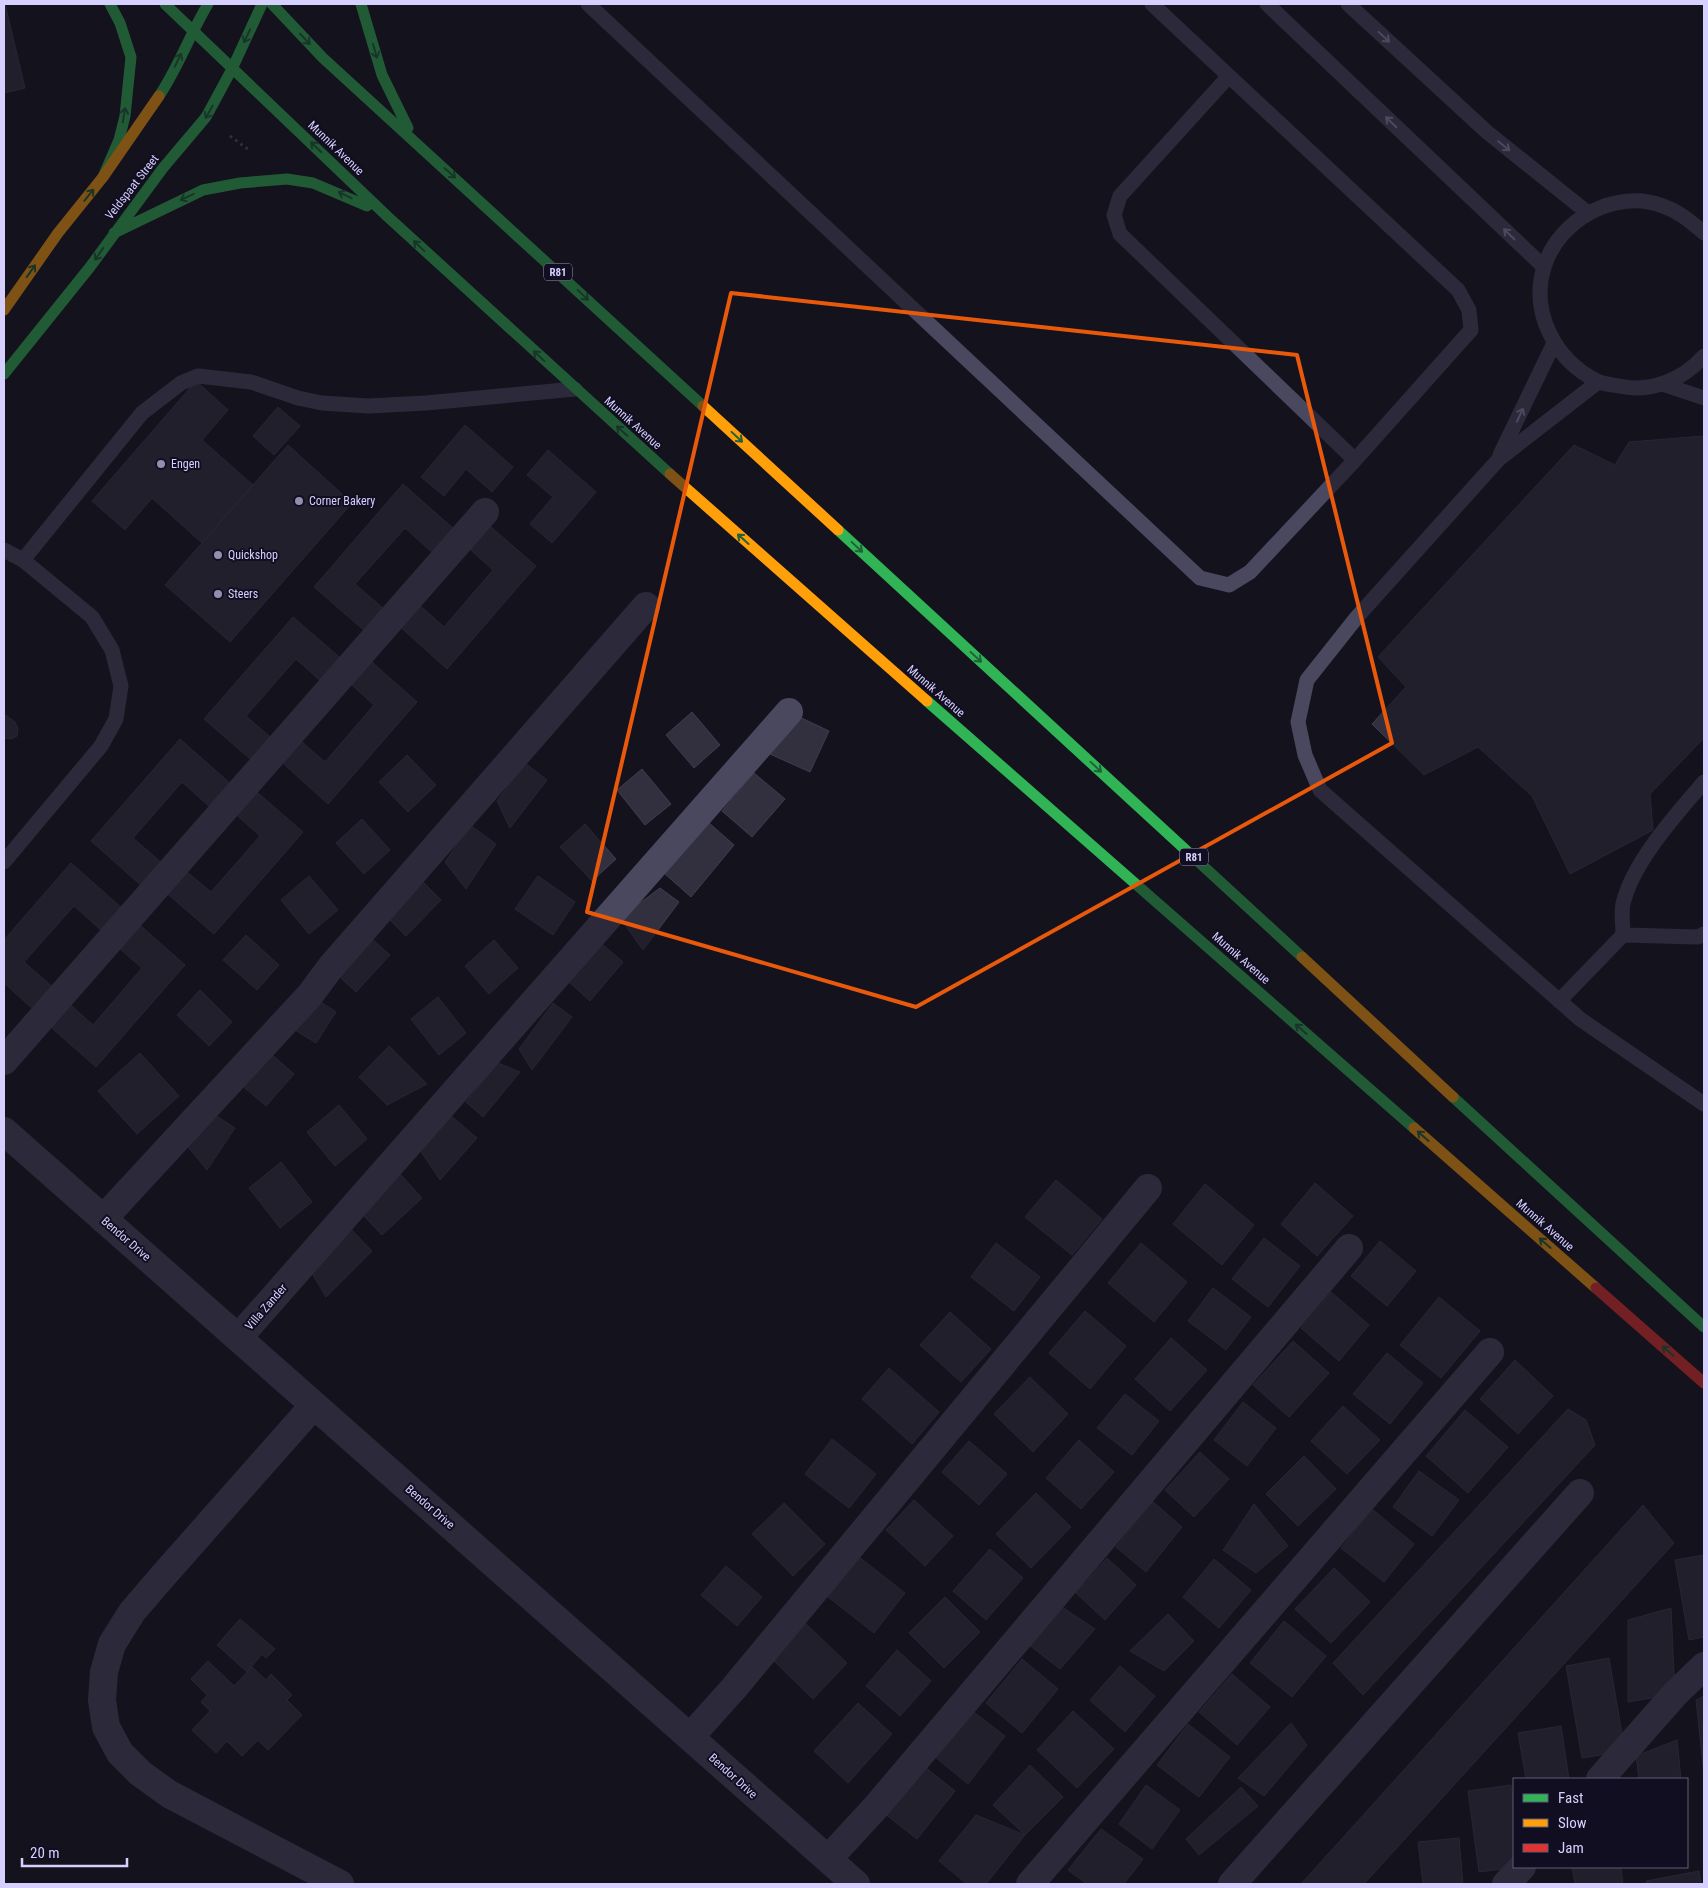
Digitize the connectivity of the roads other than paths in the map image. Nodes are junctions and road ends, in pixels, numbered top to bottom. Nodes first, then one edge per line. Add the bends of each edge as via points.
1 (110, 4) edge
2 (165, 4) edge
3 (208, 4) edge
4 (262, 4) edge
5 (272, 4) edge
6 (361, 4) edge
7 (588, 4) edge
8 (1152, 4) edge
9 (1267, 4) edge
10 (1348, 4) edge
11 (192, 31) junction
12 (232, 69) junction
13 (1229, 76) junction
14 (414, 141) junction
15 (103, 177) junction
16 (1588, 213) junction
17 (388, 217) junction
18 (114, 233) junction
19 (1704, 233) edge
20 (1544, 268) junction
21 (4, 310) edge
22 (1554, 343) junction
23 (1704, 356) edge
24 (4, 374) edge
25 (1598, 382) junction
26 (1662, 384) junction
27 (574, 389) junction
28 (1704, 398) edge
29 (1499, 459) junction
30 (1356, 460) junction
31 (485, 512) dead end
32 (4, 550) edge
33 (23, 560) junction
34 (646, 606) dead end
35 (789, 712) dead end
36 (1704, 782) edge
37 (4, 862) edge
38 (1704, 934) edge
39 (1624, 935) junction
40 (1559, 1001) junction
41 (4, 1061) edge
42 (1704, 1104) edge
43 (4, 1131) edge
44 (1148, 1188) dead end
45 (103, 1218) junction
46 (1349, 1248) dead end
47 (1704, 1327) edge
48 (238, 1338) junction
49 (1490, 1352) dead end
50 (1704, 1383) edge
51 (314, 1405) junction
52 (1580, 1493) dead end
53 (1704, 1666) edge
54 (690, 1737) junction
55 (1601, 1778) edge
56 (828, 1859) junction
57 (1521, 1868) edge
58 (340, 1884) edge
59 (856, 1884) edge
60 (1030, 1884) edge
61 (1232, 1884) edge
62 (1506, 1884) edge

15 -> 1 main road via 125,116 131,57
2 - 11 main road, Munnik Avenue
3 - 11 main road
4 -> 12 main road, Veldspaat Street
5 -> 14 main road, R81 via 323,58
6 -> 14 main road via 382,75
7 - 30 lane via 1200,578 1229,585 1250,572
8 - 13 lane
20 -> 9 lane
10 -> 16 lane via 1487,132
11 - 12 main road, Munnik Avenue
15 -> 11 main road via 168,82
17 -> 12 main road, Munnik Avenue
12 -> 18 main road, Veldspaat Street via 206,117
13 - 30 lane via 1120,196 1114,215 1120,234
13 - 30 lane via 1458,290 1469,310 1471,330
14 -> 47 main road, R81
21 -> 15 main road via 58,233
16 - 19 lane via 1611,204 1645,202 1662,205 1685,216
16 - 20 lane via 1560,236
17 -> 18 main road via 337,192 313,183 287,179 240,182 202,190
27 -> 17 main road, Munnik Avenue
18 -> 24 main road, Veldspaat Street
20 - 22 lane via 1541,302
22 - 25 lane via 1572,366
29 -> 22 lane
23 - 26 lane via 1678,378
25 - 26 lane via 1630,389
25 - 29 lane
26 - 28 lane
27 - 33 lane via 369,406 322,403 251,382 198,376 181,383 142,413
50 -> 27 main road, Munnik Avenue
29 - 40 lane via 1357,617 1307,680 1298,722 1305,755 1320,790
31 - 41 street
32 - 33 lane
33 - 37 lane via 92,617 112,650 121,686 116,719 101,746
34 - 45 street via 330,968 310,995
35 - 48 street, Villa Zander
36 - 39 lane via 1641,861 1632,878 1623,905
38 - 39 lane via 1698,937
39 - 40 lane
40 - 42 lane via 1580,1019
43 - 45 street, Bendor Drive
44 - 54 street
45 - 48 street, Bendor Drive
46 - 56 street via 876,1807
48 - 51 street, Bendor Drive
49 - 60 street
51 - 54 street, Bendor Drive
51 - 58 street via 132,1612 112,1644 104,1672 102,1700 106,1727 120,1752 140,1773 169,1794
52 - 61 street
53 - 55 street
54 - 56 street, Bendor Drive
56 - 59 street, Bendor Drive
57 - 62 street

